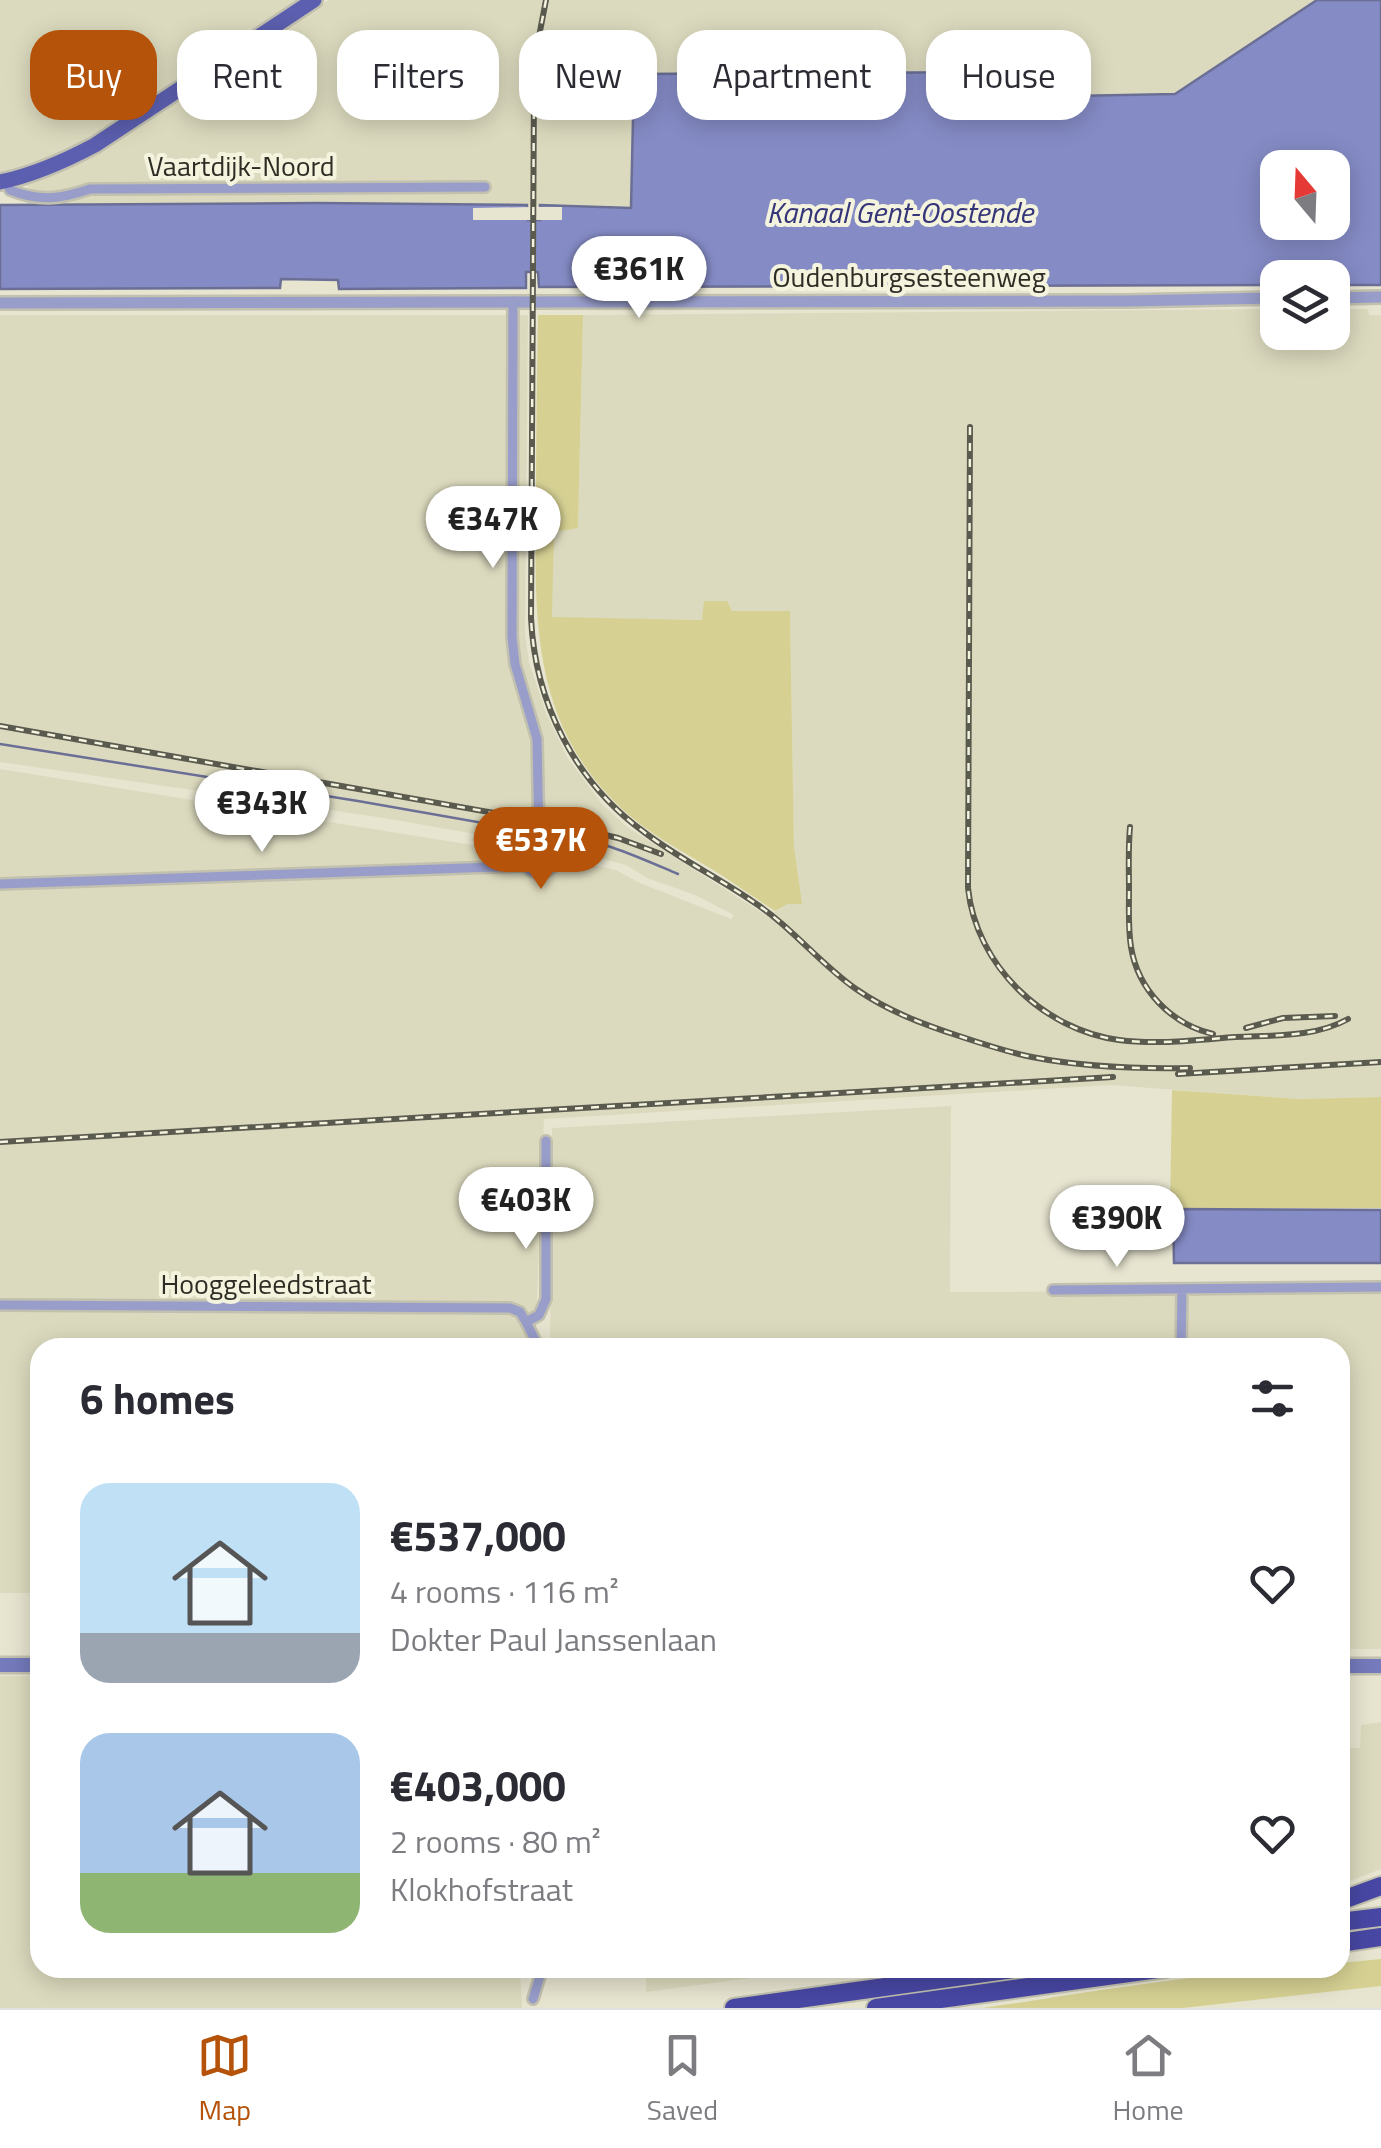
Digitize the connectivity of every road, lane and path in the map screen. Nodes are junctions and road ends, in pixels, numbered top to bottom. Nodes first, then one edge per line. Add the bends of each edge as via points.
1 (314, 0) edge
2 (3, 182) edge
3 (485, 187) dead end
4 (1381, 297) edge
5 (1260, 298) edge
6 (1350, 298) edge
7 (513, 301) junction
8 (0, 303) edge
9 (539, 839) junction
10 (525, 866) junction
11 (0, 884) edge
12 (546, 1141) dead end
13 (1381, 1286) edge
14 (1182, 1288) junction
15 (1053, 1290) dead end
16 (0, 1305) edge
17 (526, 1322) junction
18 (534, 1338) edge
19 (1181, 1338) edge
20 (0, 1664) edge
21 (30, 1664) edge
22 (1350, 1666) edge
23 (1381, 1666) edge
24 (1381, 1886) edge
25 (1350, 1897) edge
26 (1381, 1916) edge
27 (1350, 1921) edge
28 (1381, 1940) edge
29 (1350, 1943) edge
30 (539, 1978) edge
31 (949, 1978) edge
32 (1093, 1978) edge
33 (532, 1998) dead end
34 (734, 2008) edge
35 (876, 2008) edge

1 - 2 main road via 95,146
2 - 3 street, Vaartdijk-Noord via 20,194 59,198 90,189
4 - 6 street
5 - 7 street, Oudenburgsesteenweg
7 - 8 street, Oudenburgsesteenweg
7 - 9 street via 512,637 537,739
9 - 10 street via 524,849
9 - 10 street via 554,848 552,868 538,873
10 - 11 street
12 - 17 street via 546,1299
13 - 14 street
14 - 15 street
14 - 19 street
16 - 17 street, Hooggeleedstraat via 510,1308
17 - 18 street
20 - 21 main road
22 - 23 main road
24 - 25 highway
26 - 27 highway
28 - 29 highway
30 - 33 street
31 - 34 highway
32 - 35 highway

